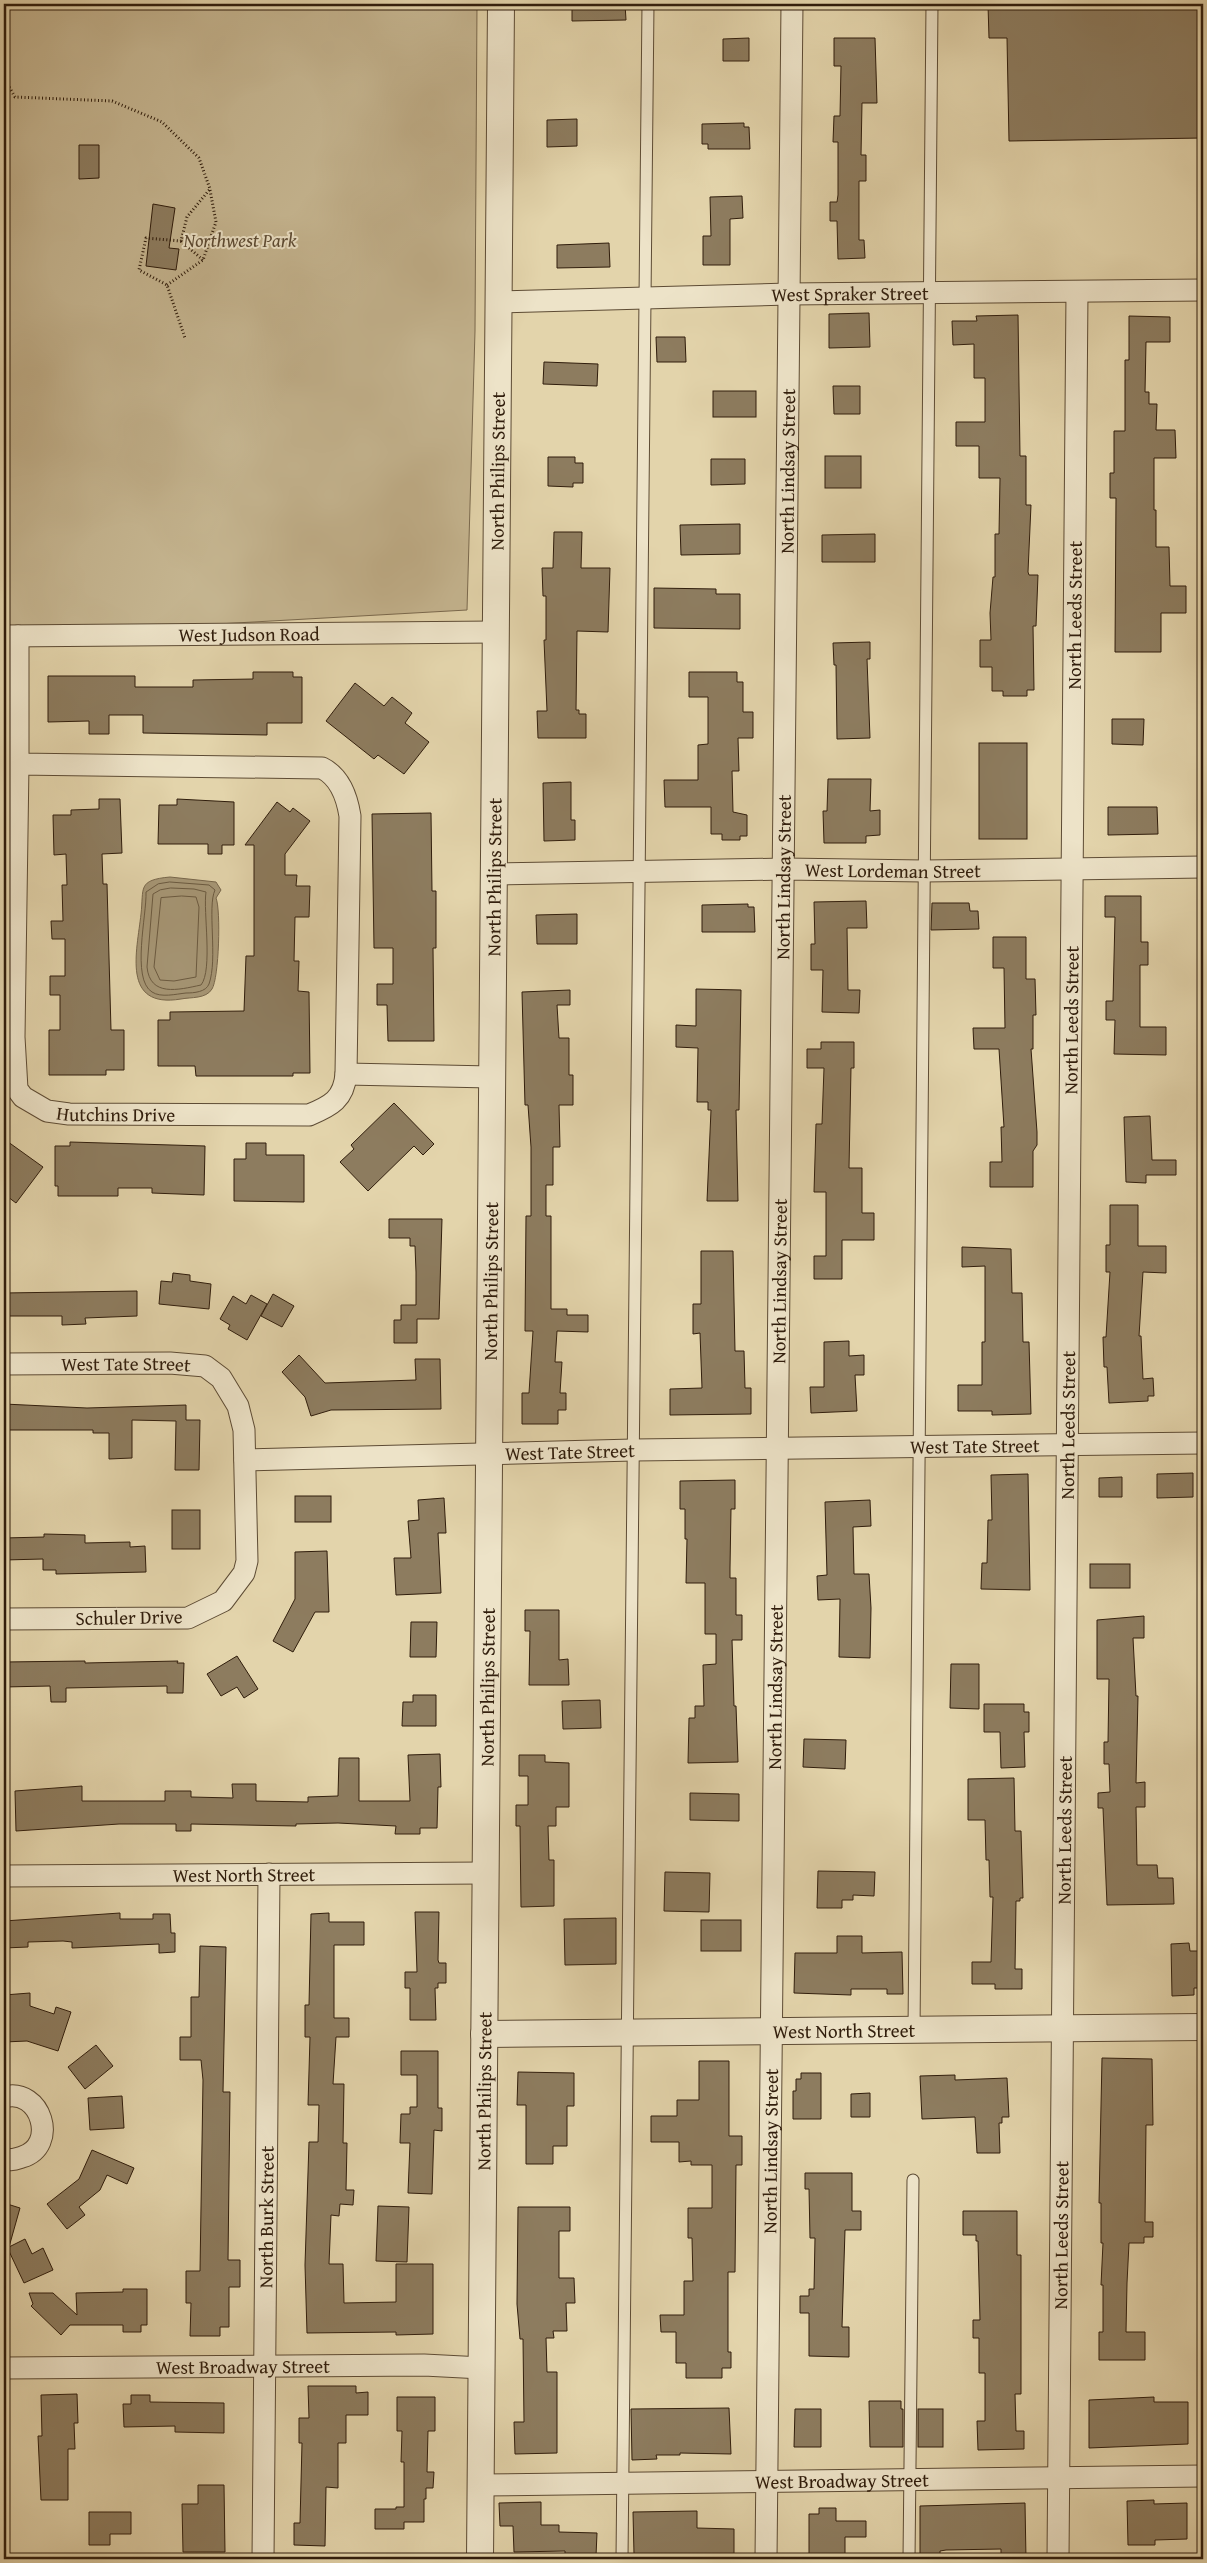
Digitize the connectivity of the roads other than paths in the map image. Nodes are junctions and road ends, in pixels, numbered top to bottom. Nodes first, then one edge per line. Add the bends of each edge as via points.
1 (501, 4) edge
2 (648, 4) edge
3 (792, 4) edge
4 (932, 4) edge
5 (1203, 290) edge
6 (1077, 292) junction
7 (928, 293) junction
8 (789, 294) junction
9 (645, 298) junction
10 (498, 302) junction
11 (495, 632) junction
12 (11, 636) edge
13 (18, 764) junction
14 (1203, 867) edge
15 (784, 869) junction
16 (1072, 869) junction
17 (924, 871) junction
18 (639, 873) junction
19 (493, 874) junction
20 (346, 1074) junction
21 (491, 1077) junction
22 (4, 1364) edge
23 (1203, 1443) edge
24 (1067, 1446) junction
25 (919, 1447) junction
26 (778, 1449) junction
27 (633, 1450) junction
28 (488, 1454) junction
29 (246, 1460) junction
30 (4, 1619) edge
31 (485, 1873) junction
32 (268, 1874) junction
33 (4, 1876) edge
34 (1203, 2027) edge
35 (1062, 2029) junction
36 (914, 2031) junction
37 (771, 2032) junction
38 (484, 2034) junction
39 (627, 2034) junction
40 (4, 2097) edge
41 (4, 2159) edge
42 (913, 2180) dead end
43 (265, 2366) junction
44 (4, 2368) edge
45 (482, 2368) junction
46 (1203, 2476) edge
47 (1059, 2478) junction
48 (910, 2480) junction
49 (767, 2482) junction
50 (622, 2484) junction
51 (481, 2486) junction
52 (263, 2559) edge
53 (480, 2559) edge
54 (622, 2559) edge
55 (766, 2559) edge
56 (909, 2559) edge
57 (1058, 2559) edge

1 - 10 street, North Philips Street
2 - 9 lane
3 - 8 street, North Lindsay Street
4 - 7 lane
5 - 6 street, West Spraker Street
6 - 7 street, West Spraker Street
6 - 16 street, North Leeds Street
7 - 8 street, West Spraker Street
7 - 17 lane
8 - 9 street, West Spraker Street
8 - 15 street, North Lindsay Street
9 - 10 street, West Spraker Street
9 - 18 lane
10 - 11 street, North Philips Street
11 - 12 street, West Judson Road
11 - 19 street, North Philips Street
12 - 13 street, Hutchins Drive
13 - 20 street, Hutchins Drive via 322,768 332,773 348,800 350,816
13 - 20 street, Hutchins Drive via 14,1037 17,1089 23,1097 47,1111 69,1114 309,1115 328,1107 338,1097 345,1087
14 - 16 street, West Lordeman Street
15 - 17 street, West Lordeman Street
15 - 18 street, West Lordeman Street
15 - 26 street, North Lindsay Street
16 - 17 street, West Lordeman Street
16 - 24 street, North Leeds Street
17 - 25 lane
18 - 19 street, West Lordeman Street
18 - 27 lane
19 - 21 street, North Philips Street
20 - 21 street
21 - 28 street, North Philips Street
22 - 29 street, West Tate Street via 170,1363 205,1366 221,1378 238,1406
23 - 24 street, West Tate Street
24 - 25 street, West Tate Street
24 - 35 street, North Leeds Street
25 - 26 street, West Tate Street
25 - 36 lane
26 - 27 street, West Tate Street
26 - 37 street, North Lindsay Street
27 - 28 street, West Tate Street
27 - 39 lane
28 - 29 street, West Tate Street
28 - 31 street, North Philips Street
29 - 30 street, Schuler Drive via 247,1561 244,1573 223,1600 188,1618
31 - 32 street, West North Street
31 - 38 street, North Philips Street
32 - 33 street, West North Street
32 - 43 street, North Burk Street
34 - 35 street, West North Street
35 - 36 street, West North Street
35 - 47 street, North Leeds Street
36 - 37 street, West North Street
37 - 39 street, West North Street
37 - 49 street, North Lindsay Street
38 - 39 street, West North Street
38 - 45 street, North Philips Street
39 - 50 lane
40 - 41 street via 12,2095 31,2102 43,2119 42,2139 30,2155 10,2161
42 - 48 lane
43 - 44 street, West Broadway Street
43 - 45 street, West Broadway Street
43 - 52 street, North Burk Street
45 - 51 street, North Philips Street
46 - 47 street, West Broadway Street
47 - 48 street, West Broadway Street
47 - 57 street, North Leeds Street
48 - 49 street, West Broadway Street
48 - 56 lane
49 - 50 street, West Broadway Street
49 - 55 street, North Lindsay Street
50 - 51 street, West Broadway Street
50 - 54 lane
51 - 53 street, North Philips Street

